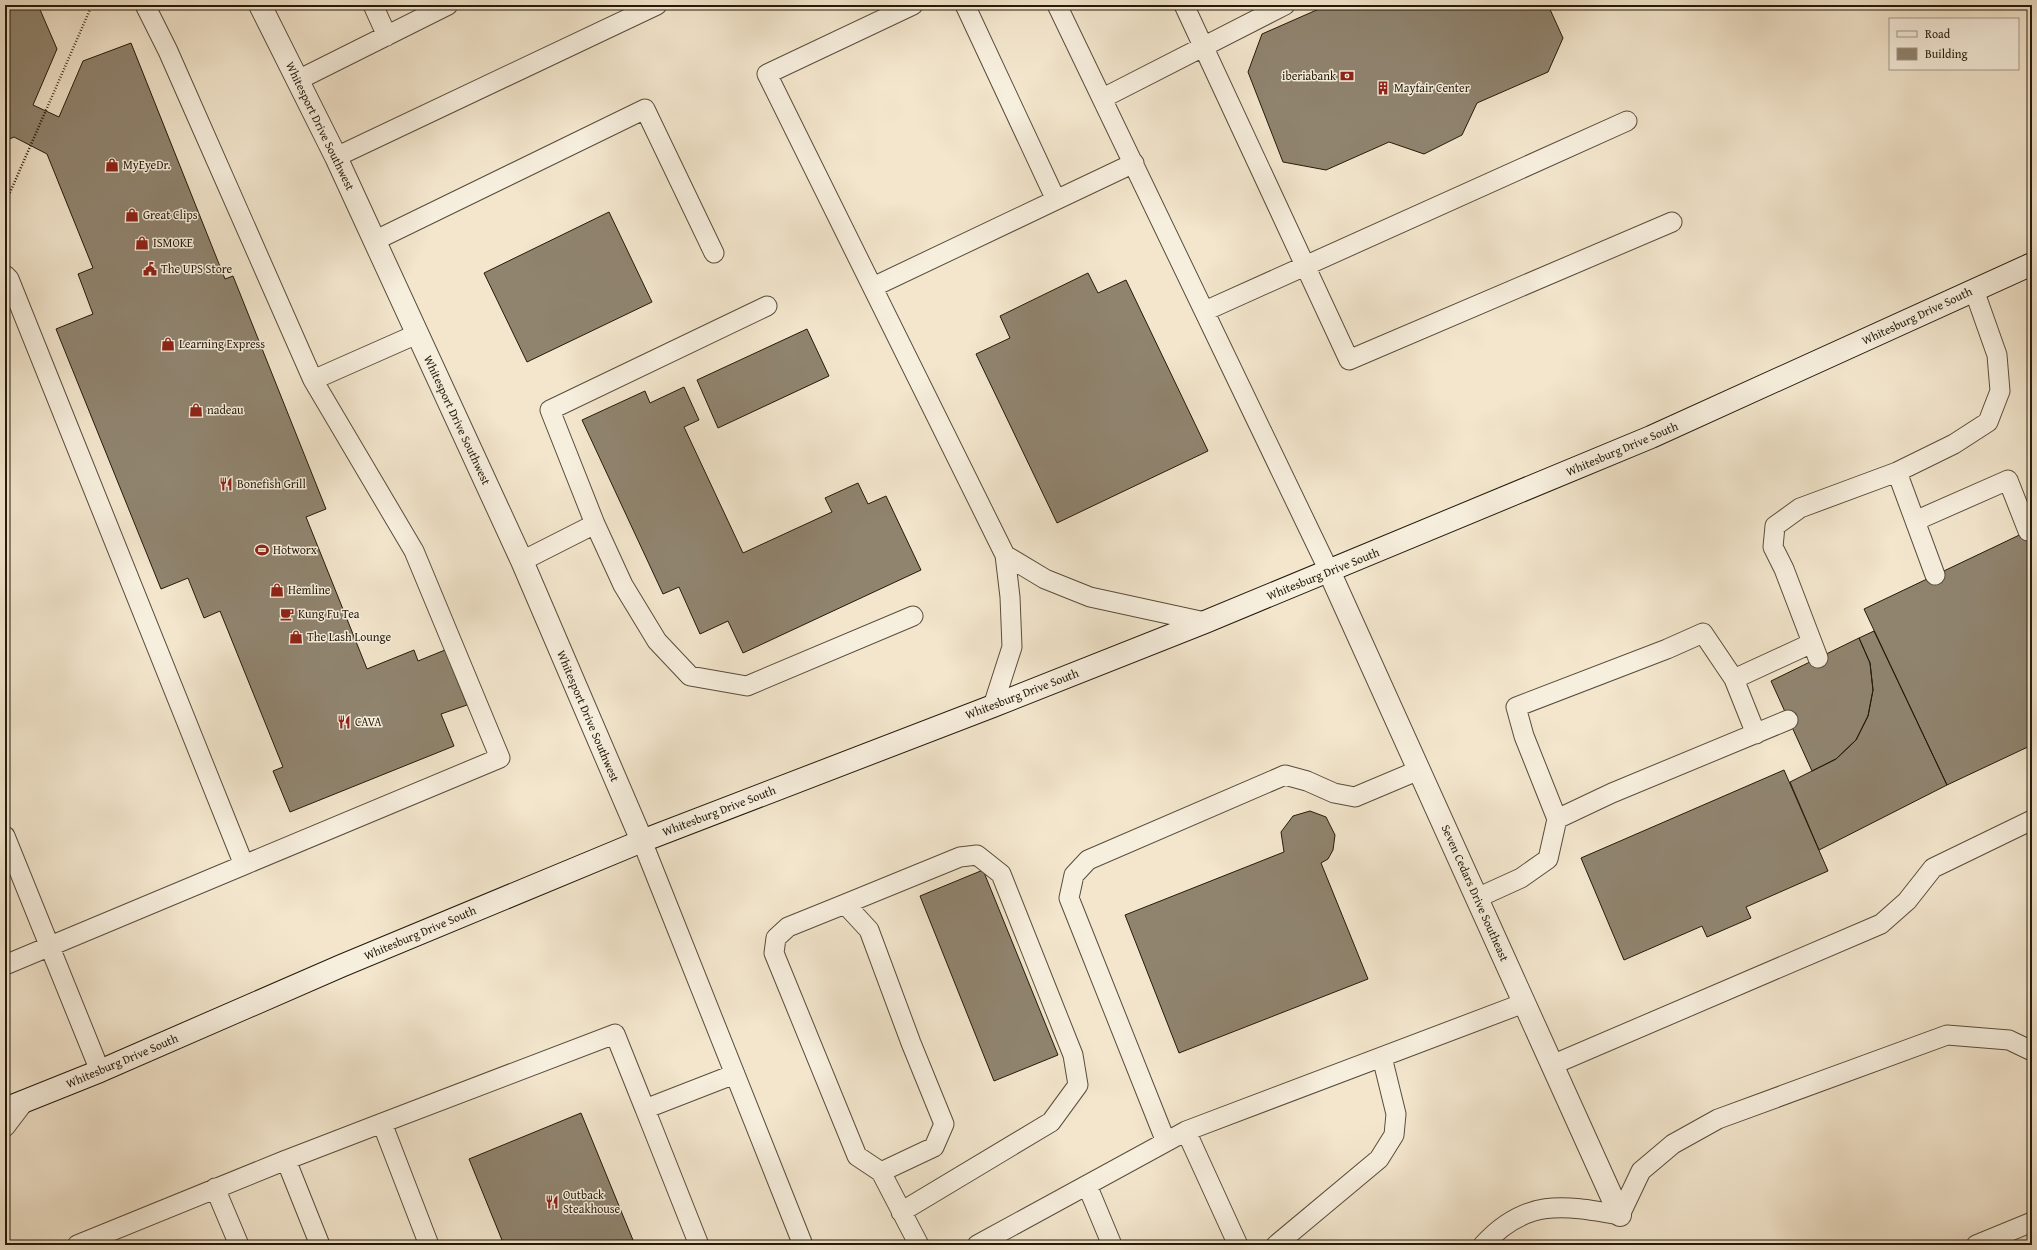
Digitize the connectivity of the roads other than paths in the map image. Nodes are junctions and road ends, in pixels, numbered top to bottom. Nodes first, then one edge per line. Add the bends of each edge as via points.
1 (145, 5) edge
2 (260, 5) edge
3 (373, 5) edge
4 (448, 5) edge
5 (657, 5) edge
6 (913, 5) edge
7 (965, 5) edge
8 (1057, 5) edge
9 (1184, 5) edge
10 (1285, 5) edge
11 (387, 36) junction
12 (1203, 47) junction
13 (298, 80) junction
14 (1103, 98) junction
15 (1627, 121) dead end
16 (336, 157) junction
17 (1134, 163) junction
18 (1056, 200) junction
19 (1672, 222) dead end
20 (374, 241) junction
21 (714, 253) dead end
22 (2032, 264) edge
23 (1306, 268) junction
24 (5, 275) edge
25 (873, 287) junction
26 (1974, 290) junction
27 (768, 306) dead end
28 (1205, 312) junction
29 (417, 334) junction
30 (313, 380) junction
31 (1897, 472) junction
32 (1915, 522) junction
33 (595, 524) junction
34 (2028, 531) dead end
35 (1005, 555) junction
36 (522, 561) junction
37 (1329, 571) junction
38 (1934, 575) dead end
39 (913, 616) dead end
40 (1205, 622) junction
41 (1734, 678) junction
42 (993, 706) junction
43 (1788, 720) dead end
44 (1756, 734) junction
45 (1419, 770) junction
46 (1557, 819) junction
47 (2032, 820) edge
48 (5, 836) edge
49 (642, 841) junction
50 (244, 865) junction
51 (1477, 898) junction
52 (845, 904) junction
53 (50, 947) junction
54 (5, 965) edge
55 (1524, 1003) junction
56 (2032, 1051) edge
57 (1382, 1057) junction
58 (1552, 1065) junction
59 (100, 1071) junction
60 (735, 1074) junction
61 (14, 1106) edge
62 (645, 1109) junction
63 (382, 1123) junction
64 (5, 1127) edge
65 (1186, 1131) junction
66 (1166, 1142) junction
67 (286, 1160) junction
68 (881, 1172) junction
69 (1087, 1185) junction
70 (215, 1188) junction
71 (902, 1212) junction
72 (1620, 1215) junction
73 (2032, 1222) edge
74 (77, 1245) edge
75 (239, 1245) edge
76 (320, 1245) edge
77 (429, 1245) edge
78 (699, 1245) edge
79 (803, 1245) edge
80 (919, 1245) edge
81 (977, 1245) edge
82 (1112, 1245) edge
83 (1238, 1245) edge
84 (1276, 1245) edge
85 (1483, 1245) edge
86 (1976, 1245) edge

1 - 30 lane via 168,51
2 - 13 main road, Whitesport Drive Southwest
3 - 11 lane
4 - 11 lane
5 - 16 lane
6 - 25 lane via 767,74
7 - 18 lane
8 - 14 lane
9 - 12 lane
10 - 12 lane
11 - 13 lane
12 - 14 lane
12 - 23 lane
13 - 16 main road, Whitesport Drive Southwest
14 - 17 lane
15 - 23 lane
16 - 20 main road, Whitesport Drive Southwest
17 - 18 lane
17 - 28 lane
18 - 25 lane
19 - 23 lane via 1349,360
20 - 21 lane via 645,109
20 - 29 main road, Whitesport Drive Southwest
22 - 26 main road, Whitesburg Drive South
23 - 28 lane
24 - 50 lane via 15,294
25 - 35 lane
26 - 31 lane via 1997,356 2000,391 1988,422 1954,444
26 - 37 main road, Whitesburg Drive South via 1651,438
27 - 33 lane via 550,410
28 - 37 lane
29 - 30 lane
29 - 36 main road, Whitesport Drive Southwest
30 - 50 lane via 414,551 500,758
31 - 32 lane
31 - 41 lane via 1800,508 1775,526 1773,547 1815,650
32 - 34 lane via 2008,480
32 - 38 lane
33 - 36 lane
33 - 39 lane via 623,585 657,641 690,676 747,686
35 - 40 lane via 1045,579 1090,597
35 - 42 lane via 1012,647
36 - 49 main road, Whitesport Drive Southwest
37 - 40 main road, Whitesburg Drive South
37 - 45 main road, Seven Cedars Drive Southeast
40 - 42 main road, Whitesburg Drive South
41 - 44 lane
41 - 46 lane via 1703,633 1516,707 1524,736
42 - 49 main road, Whitesburg Drive South
43 - 44 lane
44 - 46 lane via 1605,796
45 - 51 main road, Seven Cedars Drive Southeast
45 - 66 lane via 1355,797 1334,793 1285,775 1088,860 1074,875 1069,898
46 - 51 lane via 1548,859 1521,878
47 - 58 lane via 1933,868 1906,901 1881,924
48 - 53 lane
49 - 59 main road, Whitesburg Drive South via 341,966
49 - 60 lane
50 - 53 lane
51 - 55 main road, Seven Cedars Drive Southeast
52 - 68 lane via 869,930 944,1124 934,1148
52 - 68 lane via 788,927 776,938 774,953 857,1156
52 - 71 lane via 960,857 977,855 1001,874 1074,1056 1078,1085 1051,1122
53 - 54 lane
53 - 59 lane
55 - 57 lane
55 - 58 main road, Seven Cedars Drive Southeast
56 - 72 lane via 2010,1040 1947,1035 1718,1120 1673,1144 1641,1171
57 - 65 lane
57 - 84 lane via 1396,1114 1394,1135 1379,1159
58 - 72 main road, Seven Cedars Drive Southeast
59 - 61 main road, Whitesburg Drive South
60 - 62 lane
60 - 79 lane
61 - 64 lane
62 - 63 lane via 615,1034
62 - 78 lane
63 - 67 lane
63 - 77 lane
65 - 66 lane
65 - 83 lane
66 - 69 lane
67 - 70 lane
67 - 76 lane
68 - 71 lane
69 - 81 lane
69 - 82 lane
70 - 74 lane
70 - 75 lane
71 - 80 lane
72 - 85 lane via 1573,1207 1542,1208 1519,1216 1495,1232
73 - 86 lane

